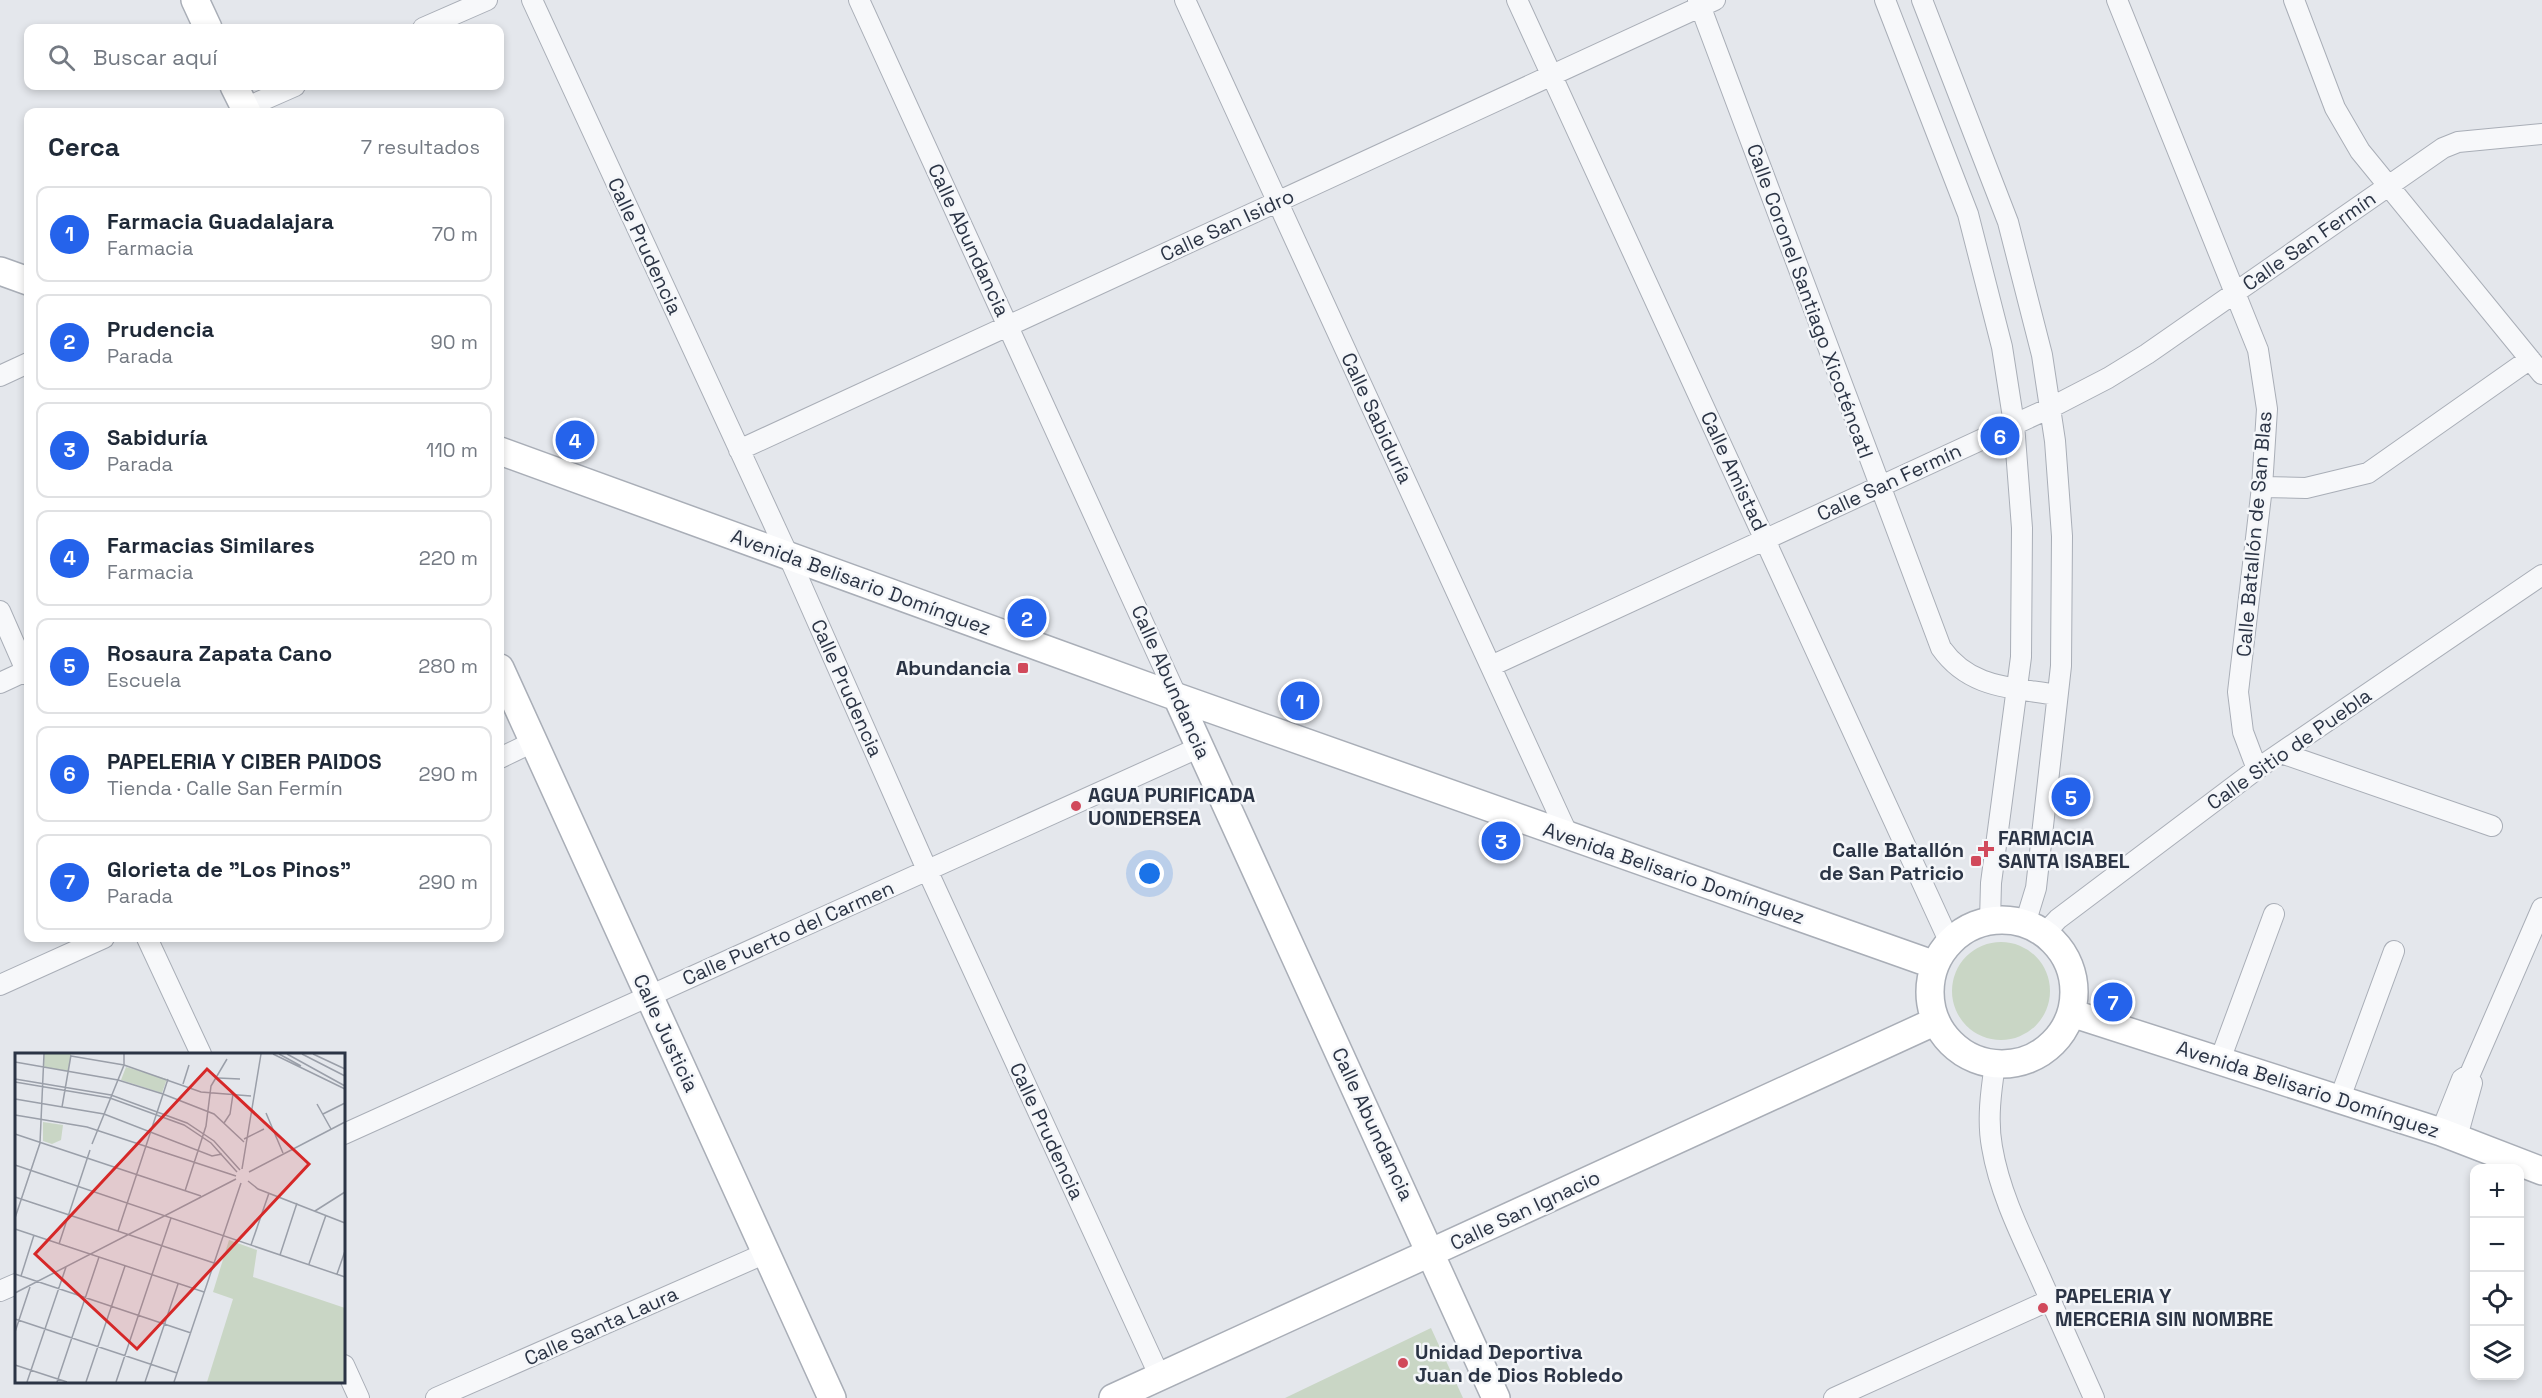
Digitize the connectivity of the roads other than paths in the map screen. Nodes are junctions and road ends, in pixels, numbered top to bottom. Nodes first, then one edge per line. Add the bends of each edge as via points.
1 (195, 0) edge
2 (487, 0) edge
3 (532, 0) edge
4 (859, 0) edge
5 (1185, 0) edge
6 (1517, 0) edge
7 (1885, 0) edge
8 (1922, 0) edge
9 (2117, 0) edge
10 (2294, 0) edge
11 (1705, 2) edge
12 (206, 24) edge
13 (432, 24) edge
14 (1552, 75) junction
15 (282, 90) edge
16 (242, 102) edge
17 (2542, 134) edge
18 (2389, 186) junction
19 (1278, 202) junction
20 (0, 271) edge
21 (24, 280) edge
22 (2235, 294) junction
23 (1008, 326) junction
24 (24, 365) edge
25 (2536, 367) edge
26 (0, 376) edge
27 (2050, 408) junction
28 (2014, 424) junction
29 (739, 450) junction
30 (504, 452) edge
31 (1879, 487) junction
32 (2262, 487) junction
33 (1765, 539) junction
34 (788, 555) junction
35 (2542, 575) edge
36 (0, 611) edge
37 (24, 663) edge
38 (1491, 666) junction
39 (24, 674) edge
40 (504, 677) edge
41 (0, 683) edge
42 (2017, 688) junction
43 (2057, 694) junction
44 (1177, 697) junction
45 (533, 742) junction
46 (1200, 747) junction
47 (2280, 753) junction
48 (504, 756) edge
49 (2257, 769) junction
50 (2492, 825) dead end
51 (1568, 836) junction
52 (928, 872) junction
53 (2542, 908) edge
54 (2274, 914) dead end
55 (1990, 921) junction
56 (2034, 929) junction
57 (95, 942) edge
58 (149, 942) edge
59 (1950, 943) junction
60 (2394, 951) dead end
61 (1935, 965) junction
62 (0, 985) edge
63 (648, 995) junction
64 (2072, 1013) junction
65 (1936, 1021) junction
66 (201, 1053) edge
67 (2220, 1060) junction
68 (1995, 1064) junction
69 (2340, 1098) junction
70 (345, 1134) edge
71 (2449, 1135) junction
72 (2542, 1171) edge
73 (1431, 1252) junction
74 (766, 1253) junction
75 (15, 1284) edge
76 (0, 1291) edge
77 (2050, 1300) junction
78 (345, 1367) edge
79 (1160, 1377) junction
80 (358, 1398) edge
81 (436, 1398) edge
82 (832, 1398) edge
83 (1113, 1398) edge
84 (1496, 1398) edge
85 (1834, 1398) edge
86 (2094, 1398) edge

1 - 12 street
2 - 13 street
3 - 29 street, Calle Prudencia
4 - 23 street, Calle Abundancia
5 - 19 street, Calle Sabiduría
6 - 14 street, Calle Amistad
7 - 28 street via 1968,214 2002,347
8 - 27 street via 2008,222 2042,355
9 - 22 street, Calle Batallón de San Blas
10 - 18 street via 2334,108 2360,151
11 - 14 street, Calle San Isidro
11 - 31 street, Calle Coronel Santiago Xicoténcatl
14 - 19 street, Calle San Isidro
14 - 33 street, Calle Amistad
15 - 16 street
17 - 18 street, Calle San Fermín via 2458,142 2443,148
18 - 22 street, Calle San Fermín
18 - 25 street
19 - 23 street, Calle San Isidro
19 - 38 street, Calle Sabiduría
20 - 21 street
22 - 27 street, Calle San Fermín via 2108,378
22 - 32 street, Calle Batallón de San Blas via 2258,350 2264,382 2267,409
23 - 29 street, Calle San Isidro
23 - 44 street, Calle Abundancia
24 - 26 street
25 - 32 street via 2368,473 2306,488
27 - 28 street, Calle San Fermín
27 - 43 street via 2062,536 2061,666
28 - 31 street, Calle San Fermín
28 - 42 street via 2022,528 2021,657
29 - 34 street, Calle Prudencia
30 - 34 street, Avenida Belisario Domínguez
31 - 33 street, Calle San Fermín
31 - 42 street, Calle Coronel Santiago Xicoténcatl via 1941,648 1972,678
32 - 49 street, Calle Batallón de San Blas via 2238,692 2243,732
33 - 38 street, Calle San Fermín
33 - 59 street, Calle Amistad
34 - 44 street, Avenida Belisario Domínguez
34 - 52 street, Calle Prudencia
35 - 47 street, Calle Sitio de Puebla
36 - 37 street
38 - 51 street, Calle Sabiduría
39 - 41 street
40 - 45 street, Calle Justicia
42 - 43 street, Calle Coronel Santiago Xicoténcatl
42 - 55 street via 1991,883
43 - 56 street
44 - 46 street, Calle Abundancia
44 - 51 street, Avenida Belisario Domínguez
45 - 48 street
45 - 63 street, Calle Justicia
46 - 52 street, Calle Puerto del Carmen
46 - 73 street, Calle Abundancia
47 - 49 street, Calle Sitio de Puebla
47 - 50 street
49 - 56 street, Calle Sitio de Puebla via 2058,919
51 - 61 street, Avenida Belisario Domínguez
52 - 63 street, Calle Puerto del Carmen
52 - 79 street, Calle Prudencia
53 - 71 street via 2470,1074 2462,1079
54 - 67 street
55 - 56 street via 2008,921
55 - 59 street
56 - 64 street via 2058,947 2068,963 2073,982
57 - 62 street
58 - 66 street
59 - 61 street
60 - 69 street
61 - 65 street via 1931,993
63 - 70 street, Calle Puerto del Carmen
63 - 74 street, Calle Justicia
64 - 67 street, Avenida Belisario Domínguez
64 - 68 street via 2058,1039 2040,1054 2018,1063
65 - 68 street via 1951,1042 1971,1057
65 - 73 street, Calle San Ignacio
67 - 69 street, Avenida Belisario Domínguez
68 - 77 street via 1992,1146 2006,1196
69 - 71 street, Avenida Belisario Domínguez
71 - 72 street, Avenida Belisario Domínguez
73 - 79 street, Calle San Ignacio
73 - 84 street, Calle Abundancia
74 - 81 street, Calle Santa Laura
74 - 82 street, Calle Justicia
75 - 76 street
77 - 85 street
77 - 86 street
78 - 80 street
79 - 83 street, Calle San Ignacio

